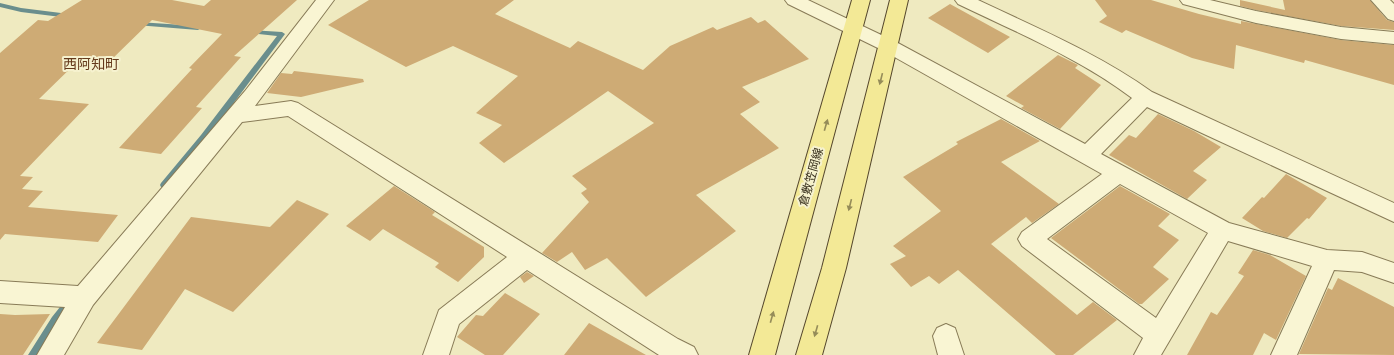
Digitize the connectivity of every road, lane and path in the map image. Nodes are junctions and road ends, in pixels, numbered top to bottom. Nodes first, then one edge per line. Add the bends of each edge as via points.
1 (325, 0) edge
2 (794, 0) edge
3 (862, 0) edge
4 (899, 0) edge
5 (964, 0) edge
6 (1189, 0) edge
7 (1380, 0) edge
8 (1394, 15) edge
9 (853, 29) junction
10 (1394, 38) edge
11 (889, 46) junction
12 (1145, 97) junction
13 (235, 116) junction
14 (1087, 156) junction
15 (1119, 173) junction
16 (1394, 213) edge
17 (1222, 230) junction
18 (525, 257) junction
19 (1327, 260) junction
20 (1394, 273) edge
21 (0, 292) edge
22 (84, 297) junction
23 (1153, 345) edge
24 (50, 355) edge
25 (436, 355) edge
26 (685, 355) edge
27 (762, 355) edge
28 (809, 355) edge
29 (1284, 355) edge

1 - 13 street
2 - 9 street
3 - 9 main road, 倉敷笠岡線
4 - 11 main road
5 - 12 street via 1097,65
6 - 10 street via 1256,17 1341,33
7 - 8 street
9 - 11 street
27 -> 9 main road, 倉敷笠岡線
11 - 14 street
11 -> 28 main road via 834,268
12 - 14 street
12 - 16 street
13 - 18 street via 291,108
13 - 22 street
14 - 15 street
15 - 17 street
15 - 23 street via 1030,239
17 - 19 street
17 - 23 street
18 - 25 street via 448,318
18 - 26 street
19 - 20 street via 1362,262
19 - 29 street
21 - 22 street
22 - 24 street

